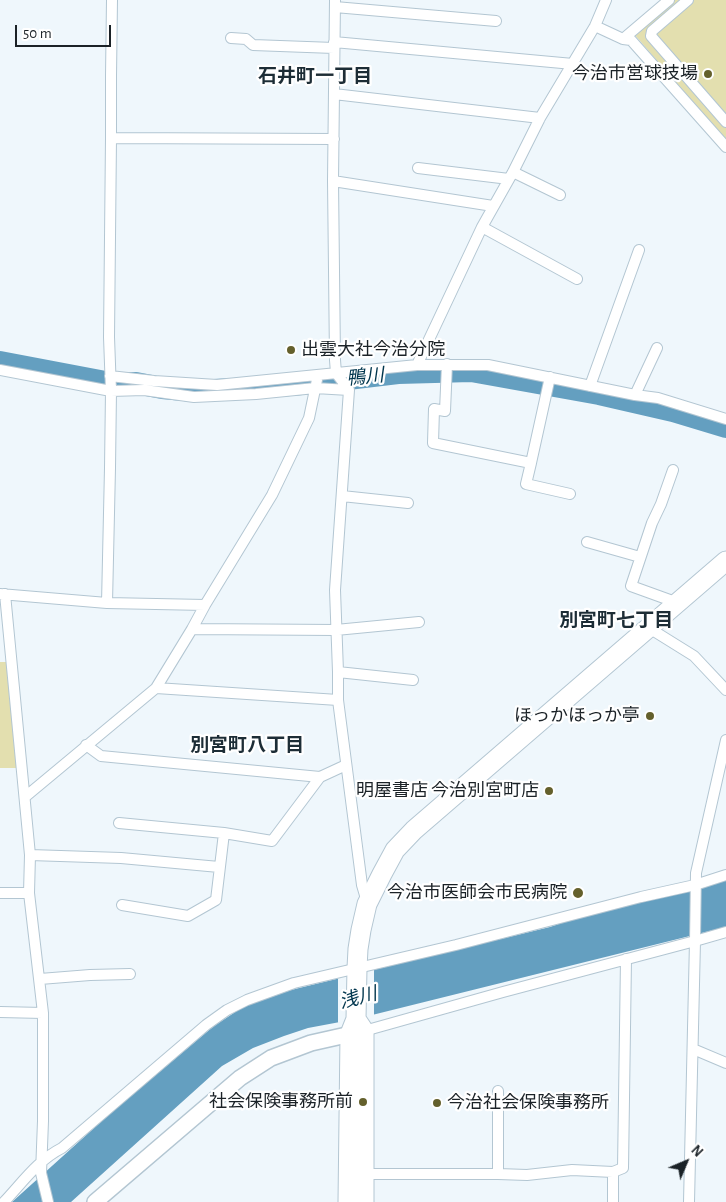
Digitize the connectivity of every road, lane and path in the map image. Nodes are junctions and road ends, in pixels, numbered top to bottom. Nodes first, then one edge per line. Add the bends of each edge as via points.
1 (112, 0) edge
2 (606, 0) edge
3 (669, 0) edge
4 (688, 0) edge
5 (335, 3) edge
6 (496, 21) dead end
7 (595, 26) junction
8 (231, 38) dead end
9 (623, 39) junction
10 (334, 45) junction
11 (573, 64) junction
12 (334, 94) junction
13 (540, 118) junction
14 (726, 122) edge
15 (111, 138) junction
16 (334, 139) junction
17 (726, 147) edge
18 (418, 168) dead end
19 (511, 175) junction
20 (333, 181) junction
21 (560, 195) dead end
22 (493, 206) junction
23 (482, 227) junction
24 (639, 250) dead end
25 (577, 279) dead end
26 (657, 348) dead end
27 (447, 364) junction
28 (416, 365) junction
29 (0, 370) edge
30 (336, 373) junction
31 (318, 375) junction
32 (110, 376) junction
33 (550, 377) junction
34 (590, 386) junction
35 (315, 388) junction
36 (349, 390) junction
37 (111, 392) junction
38 (635, 395) junction
39 (726, 419) edge
40 (530, 463) junction
41 (673, 470) dead end
42 (570, 494) dead end
43 (342, 496) junction
44 (408, 503) dead end
45 (587, 542) dead end
46 (640, 557) junction
47 (726, 561) edge
48 (2, 594) edge
49 (107, 603) junction
50 (678, 603) junction
51 (206, 605) junction
52 (419, 622) dead end
53 (649, 628) junction
54 (192, 629) junction
55 (336, 630) junction
56 (338, 672) junction
57 (413, 680) dead end
58 (156, 688) junction
59 (726, 690) edge
60 (338, 700) junction
61 (726, 740) edge
62 (86, 744) junction
63 (346, 765) junction
64 (320, 777) junction
65 (25, 796) junction
66 (118, 823) dead end
67 (224, 833) junction
68 (30, 855) junction
69 (219, 867) junction
70 (726, 875) edge
71 (695, 888) junction
72 (0, 893) edge
73 (29, 893) junction
74 (367, 904) junction
75 (122, 905) dead end
76 (726, 932) edge
77 (695, 938) junction
78 (626, 960) junction
79 (357, 971) junction
80 (130, 974) dead end
81 (40, 979) junction
82 (0, 1012) edge
83 (43, 1013) junction
84 (357, 1028) junction
85 (692, 1049) junction
86 (726, 1064) edge
87 (498, 1091) dead end
88 (42, 1161) junction
89 (613, 1172) junction
90 (356, 1174) junction
91 (498, 1174) junction
92 (4, 1202) edge
93 (48, 1202) edge
94 (95, 1202) edge
95 (348, 1202) edge
96 (364, 1202) edge
97 (613, 1202) edge
98 (689, 1202) edge

1 - 15 street
2 - 7 street
3 - 9 street
4 - 14 street via 652,31 651,36
5 - 6 street
5 - 10 street
7 - 9 street
7 - 11 street
8 - 10 street via 246,39 253,45
9 - 17 street via 631,40
10 - 11 street
10 - 12 street
11 - 13 street
12 - 13 street
12 - 16 street
13 - 19 street
15 - 16 street
15 - 32 street
16 - 20 street
18 - 19 street
19 - 21 street
19 - 22 street
20 - 22 street
20 - 30 street
22 - 23 street
23 - 25 street
23 - 28 street
24 - 34 street
26 - 38 street
27 - 28 street
27 - 33 street via 488,365
27 - 40 street via 445,411 434,409 433,443
28 - 30 street
29 - 37 street
30 - 31 street
30 - 36 street
31 - 32 street via 217,385
31 - 35 street
32 - 37 street
33 - 34 street
33 - 40 street
34 - 38 street
35 - 36 street
35 - 37 street via 194,397 144,390
35 - 51 street via 309,418 272,494
36 - 43 street
37 - 49 street
38 - 39 street via 658,398
40 - 42 street via 526,484
41 - 46 street
43 - 44 street
43 - 55 street via 335,590
45 - 46 street
46 - 50 street via 631,586
47 - 50 highway
48 - 49 street
48 - 65 street
49 - 51 street
50 - 53 highway
51 - 54 street
52 - 55 street
53 - 59 street via 694,656
53 - 74 highway via 414,830 395,850
54 - 55 street
54 - 58 street
55 - 56 street
56 - 57 street
56 - 60 street
58 - 60 street
58 - 62 street
60 - 63 street
61 - 71 street
62 - 64 street via 101,756
62 - 65 street
63 - 64 street
63 - 74 street
64 - 67 street via 272,841
65 - 68 street
66 - 67 street
67 - 69 street
68 - 69 street via 121,858
68 - 73 street
69 - 75 street via 216,900 188,916
70 - 71 street
71 - 77 street
71 - 79 street via 641,898
72 - 73 street
73 - 81 street
74 - 79 highway
76 - 77 street
77 - 78 street
77 - 85 street
78 - 84 street
78 - 89 street via 623,1168
79 - 84 highway
79 - 88 street via 294,983 227,1010 62,1148
80 - 81 street
81 - 83 street
82 - 83 street
83 - 88 street
84 - 90 highway
84 - 94 street via 271,1058 240,1078
85 - 86 street
85 - 98 street
87 - 91 street
88 - 92 street
88 - 93 street via 41,1173
89 - 91 street via 572,1170 527,1175
89 - 97 street
90 - 91 street
90 - 95 highway
90 - 96 highway

